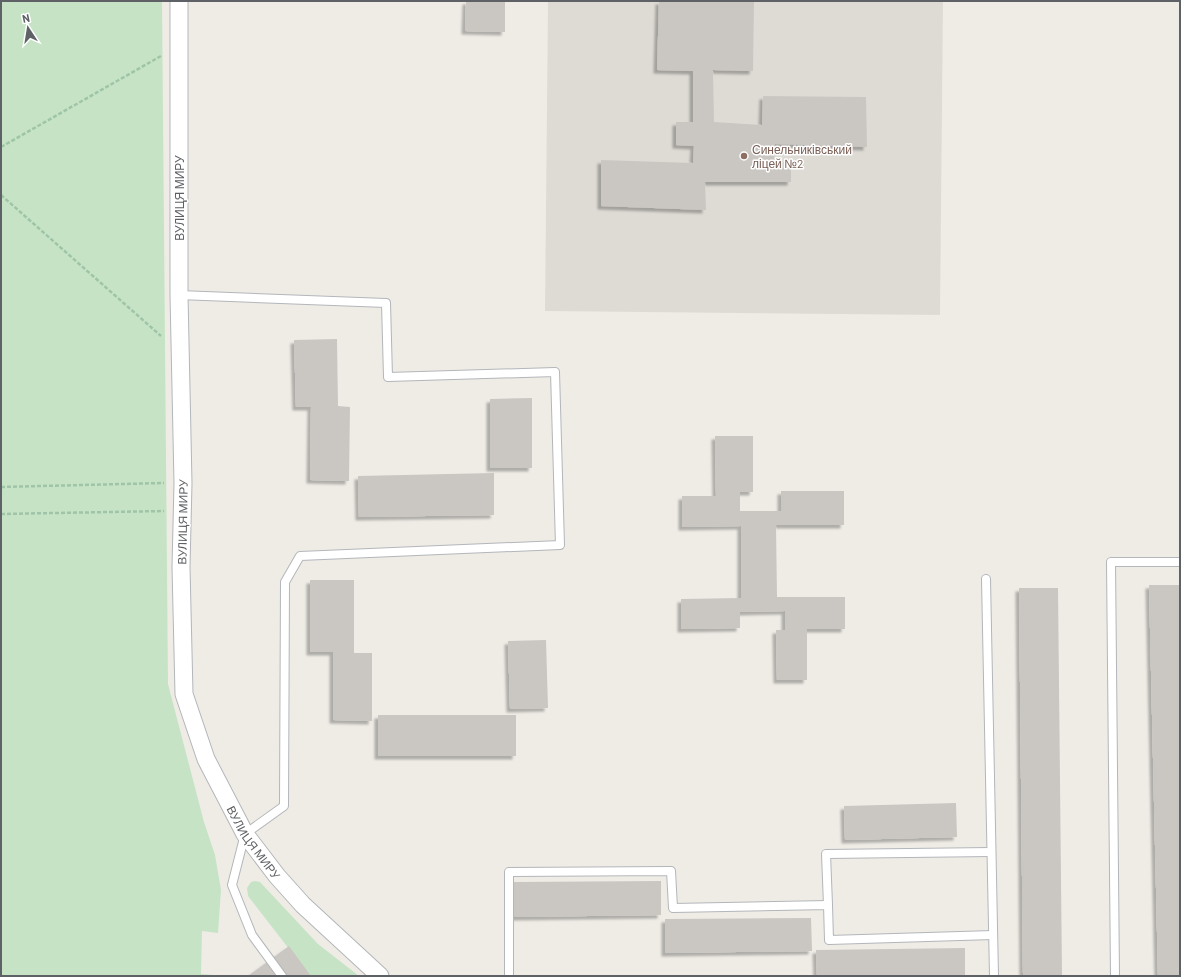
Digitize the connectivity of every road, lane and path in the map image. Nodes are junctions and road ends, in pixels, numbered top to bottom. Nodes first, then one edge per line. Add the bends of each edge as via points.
1 (179, 1) edge
2 (179, 45) junction
3 (1, 147) edge
4 (1, 195) edge
5 (179, 295) junction
6 (180, 356) junction
7 (183, 483) junction
8 (1, 487) edge
9 (182, 510) junction
10 (1, 514) edge
11 (1180, 562) edge
12 (986, 579) dead end
13 (245, 834) junction
14 (991, 852) junction
15 (828, 905) junction
16 (993, 935) junction
17 (282, 976) edge
18 (380, 976) edge
19 (508, 976) edge
20 (994, 976) edge
21 (1115, 976) edge

1 - 2 street, ВУЛИЦЯ МИРУ
2 - 3 path
2 - 5 street, ВУЛИЦЯ МИРУ
4 - 6 path via 172,345
5 - 6 street, ВУЛИЦЯ МИРУ
5 - 13 lane via 386,303 388,377 555,372 560,545 300,556 285,582 284,806
6 - 7 street, ВУЛИЦЯ МИРУ
7 - 8 path
7 - 9 street, ВУЛИЦЯ МИРУ
9 - 10 path
9 - 13 street, ВУЛИЦЯ МИРУ via 184,694 206,759
11 - 21 lane via 1110,562
12 - 14 lane
13 - 17 lane via 232,885 252,935
13 - 18 street, ВУЛИЦЯ МИРУ via 276,876 303,905
14 - 15 lane via 826,854
14 - 16 lane
15 - 16 lane via 829,940
15 - 19 lane via 673,908 671,871 509,872
16 - 20 lane

